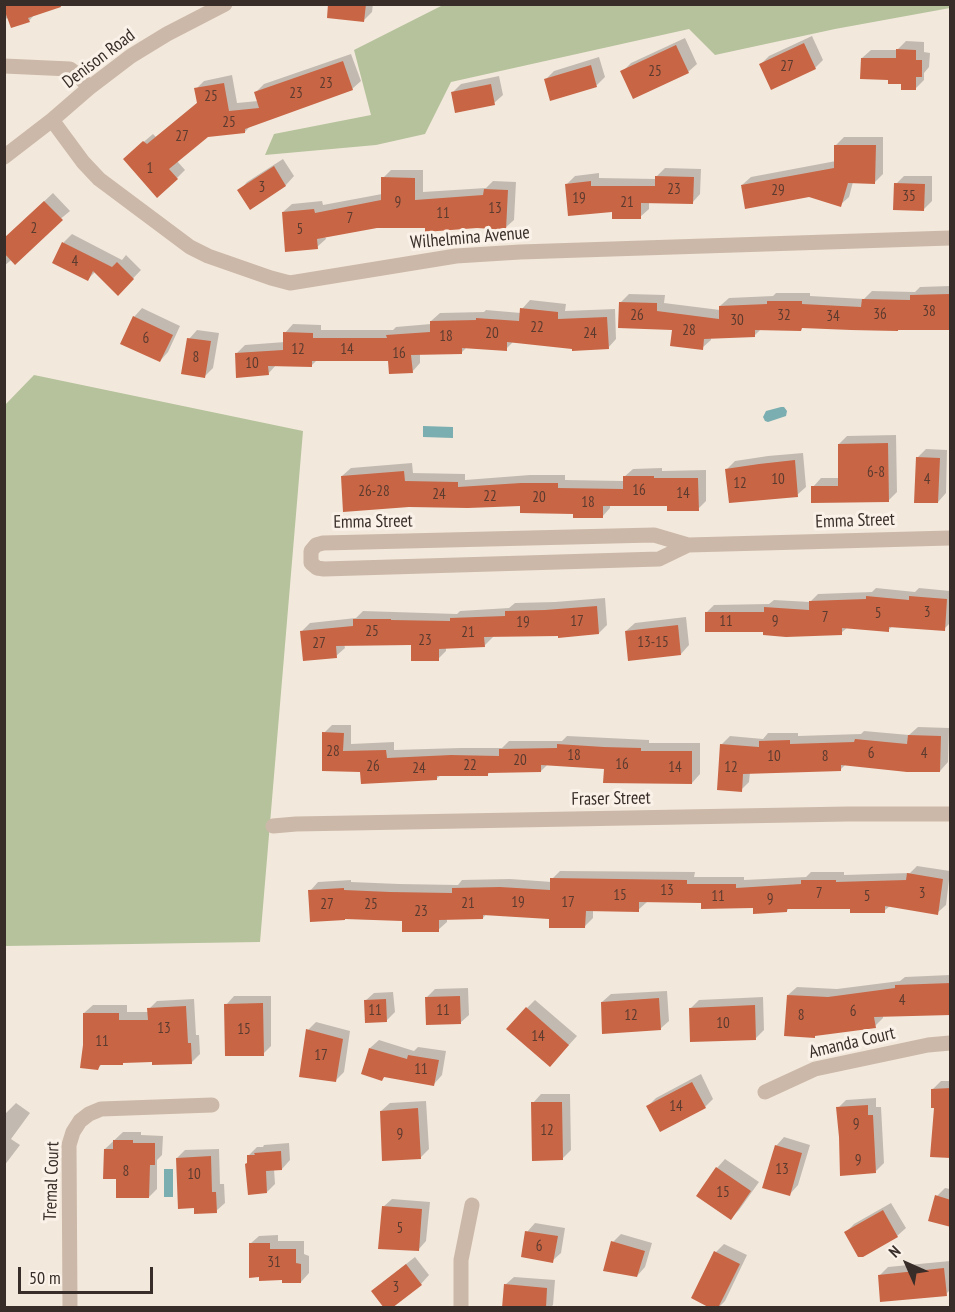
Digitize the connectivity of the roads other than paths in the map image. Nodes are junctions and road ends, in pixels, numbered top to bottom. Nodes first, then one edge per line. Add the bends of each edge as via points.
1 (225, 4) edge
2 (4, 66) edge
3 (89, 88) junction
4 (52, 120) junction
5 (4, 158) edge
6 (951, 238) edge
7 (951, 538) edge
8 (688, 545) junction
9 (951, 813) edge
10 (273, 826) dead end
11 (951, 1043) edge
12 (765, 1092) dead end
13 (212, 1105) dead end
14 (472, 1205) dead end
15 (70, 1308) edge
16 (461, 1308) edge

1 - 3 street, Denison Road via 166,34
2 - 3 street via 70,69
3 - 4 street, Denison Road
4 - 5 street, Denison Road
4 - 6 street, Wilhelmina Avenue via 99,179 190,247 290,283 466,255
7 - 8 street, Emma Street
8 - 8 street, Emma Street via 659,559 324,569 311,563 311,551 316,544 323,543 654,535
9 - 10 street, Fraser Street
11 - 12 street, Amanda Court via 815,1069
13 - 15 street, Tremal Court via 100,1109 80,1121 69,1145
14 - 16 street via 461,1260

